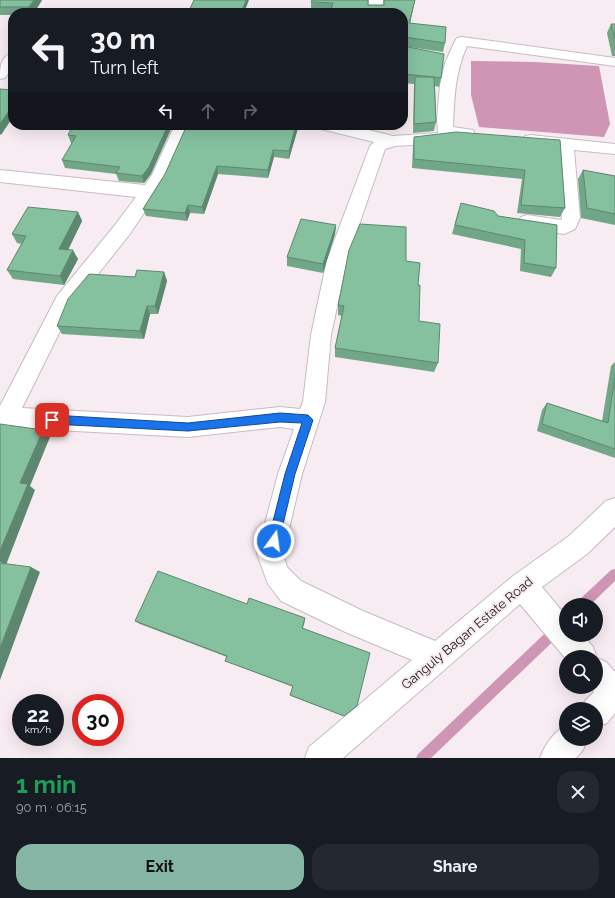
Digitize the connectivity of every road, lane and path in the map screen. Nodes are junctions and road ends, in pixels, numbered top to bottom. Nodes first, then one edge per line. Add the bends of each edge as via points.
1 (615, 62) edge
2 (8, 64) edge
3 (0, 75) edge
4 (180, 130) edge
5 (348, 130) edge
6 (461, 134) junction
7 (483, 136) edge
8 (513, 138) edge
9 (393, 141) junction
10 (565, 143) junction
11 (615, 149) edge
12 (0, 176) edge
13 (149, 192) junction
14 (509, 220) edge
15 (3, 417) edge
16 (308, 420) junction
17 (615, 510) edge
18 (530, 593) junction
19 (575, 650) edge
20 (439, 657) junction
21 (566, 746) edge
22 (320, 758) edge
23 (555, 758) edge

1 - 6 street via 462,41 446,58 445,131
2 - 3 street
4 - 13 street via 160,177
5 - 9 street
6 - 7 street
6 - 9 street
8 - 10 street
9 - 16 street via 378,146 337,260 321,335 314,402
10 - 11 street
10 - 14 street via 571,218 569,224 564,227
12 - 13 street
13 - 15 street via 64,302
15 - 16 street via 188,427 280,417
16 - 20 street via 290,474 270,554 277,575 291,591 353,621
17 - 18 street, Ganguly Bagan Estate Road
18 - 19 street
18 - 20 street, Ganguly Bagan Estate Road
20 - 22 street, Ganguly Bagan Estate Road
21 - 23 street

